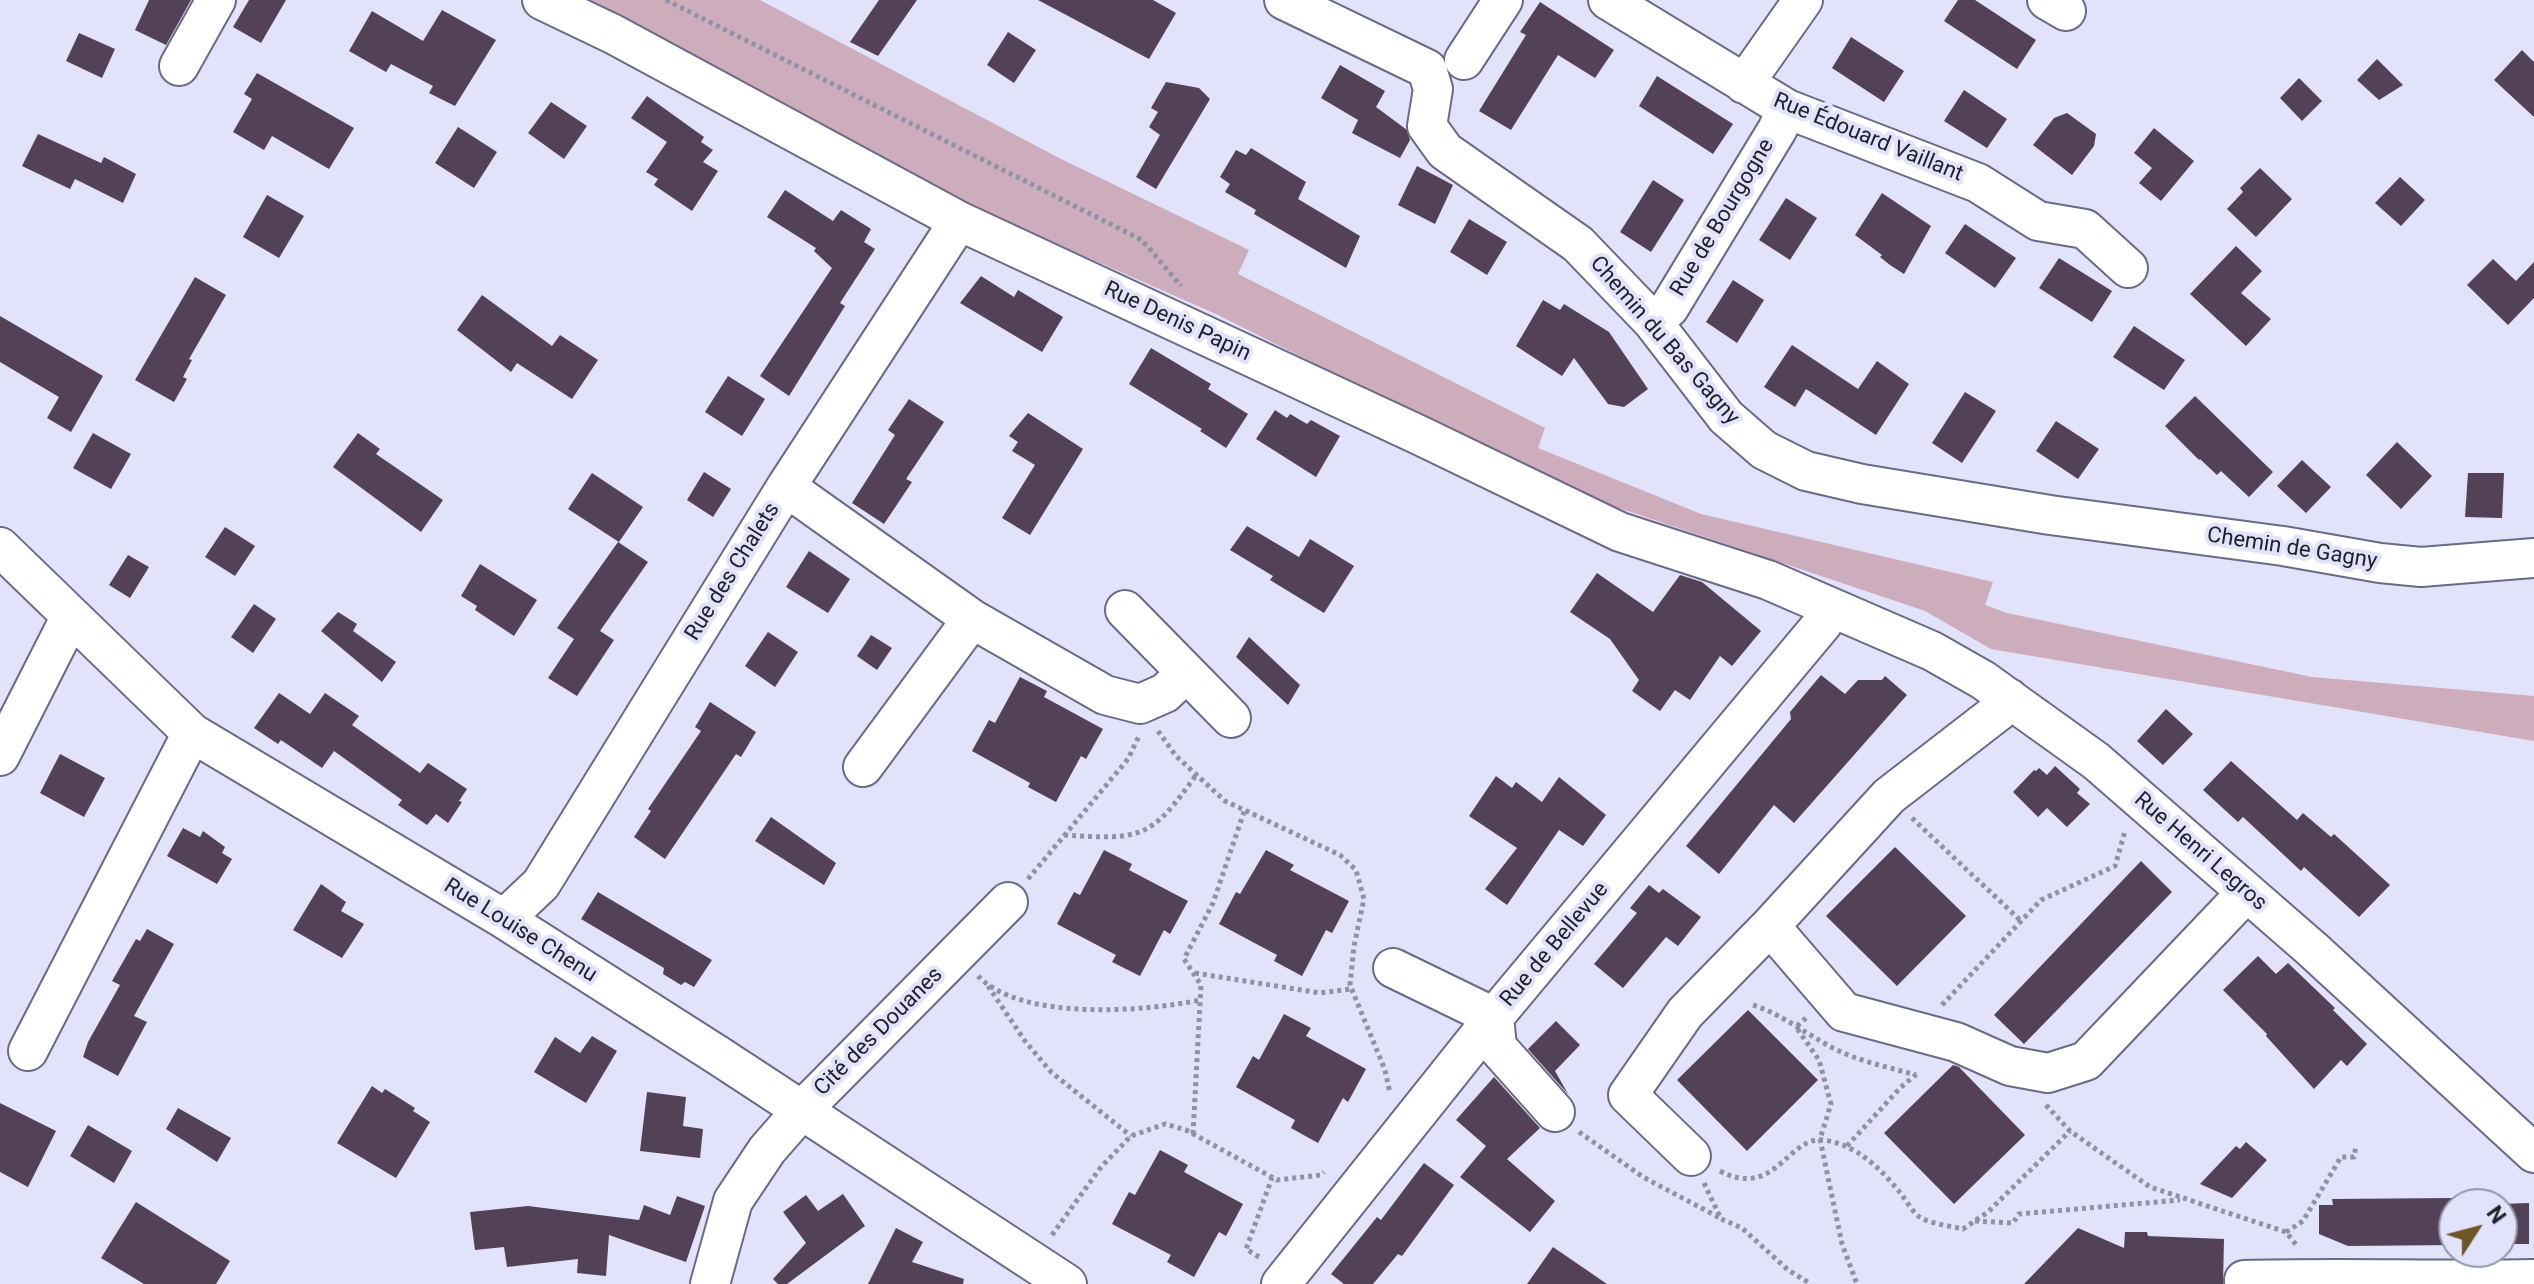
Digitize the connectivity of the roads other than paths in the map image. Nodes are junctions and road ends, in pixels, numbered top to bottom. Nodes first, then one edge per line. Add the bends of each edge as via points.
1 (216, 0) edge
2 (542, 0) edge
3 (1284, 0) edge
4 (1503, 0) edge
5 (1608, 0) edge
6 (1803, 0) edge
7 (1464, 60) dead end
8 (179, 66) dead end
9 (1744, 84) junction
10 (1787, 109) junction
11 (959, 221) junction
12 (2128, 268) dead end
13 (1652, 321) junction
14 (786, 487) junction
15 (2050, 515) joint
16 (0, 547) edge
17 (2534, 558) edge
18 (1828, 606) junction
19 (1125, 610) dead end
20 (71, 616) junction
21 (972, 619) junction
22 (1186, 673) junction
23 (2009, 698) junction
24 (1231, 718) dead end
25 (192, 733) junction
26 (0, 756) edge
27 (863, 767) dead end
28 (2246, 893) junction
29 (1008, 902) road end
30 (504, 919) junction
31 (1770, 926) junction
32 (1393, 968) dead end
33 (1494, 1017) junction
34 (28, 1051) dead end
35 (802, 1110) junction
36 (1555, 1112) road end
37 (2534, 1153) edge
38 (1691, 1156) road end
39 (2534, 1279) edge
40 (1284, 1280) edge
41 (2244, 1280) dead end
42 (710, 1284) edge
43 (1067, 1284) edge

1 - 8 street
2 - 11 street, Rue Denis Papin
3 - 13 street, Chemin du Bas Gagny via 1427,69 1433,89 1427,126 1445,151 1578,244
4 - 7 street
5 - 9 street, Rue Édouard Vaillant
6 - 9 street
9 - 10 street, Rue Édouard Vaillant
10 - 12 street, Rue Édouard Vaillant via 1978,183 2038,221 2085,229
10 - 13 street, Rue de Bourgogne via 1669,308
11 - 14 street, Rue des Chalets
11 - 18 street, Rue Denis Papin via 1620,532 1768,580
13 - 15 street, Chemin du Bas Gagny via 1726,417 1764,450 1806,471
14 - 21 street
14 - 30 street, Rue des Chalets via 541,884
15 - 17 street, Chemin de Gagny via 2421,567
16 - 20 street, Rue Louise Chenu
18 - 23 street, Rue Henri Legros via 1932,651
18 - 33 street, Rue de Bellevue via 1823,623
19 - 22 street
20 - 25 street, Rue Louise Chenu
20 - 26 street
21 - 22 street via 1105,695 1144,710
21 - 27 street
22 - 24 street
23 - 28 street, Rue Henri Legros via 2096,761
23 - 31 street via 1889,796
25 - 30 street, Rue Louise Chenu
25 - 34 street
28 - 31 street via 2086,1061 2048,1073 2010,1066 1956,1042 1844,1012
28 - 37 street, Rue Henri Legros
29 - 35 street, Cité des Douanes
30 - 35 street, Rue Louise Chenu
31 - 38 street via 1685,1013 1628,1095
32 - 33 street
33 - 36 street via 1497,1047
33 - 40 street, Rue de Bellevue
35 - 42 street, Cité des Douanes via 733,1201
35 - 43 street, Rue Louise Chenu
39 - 41 street

